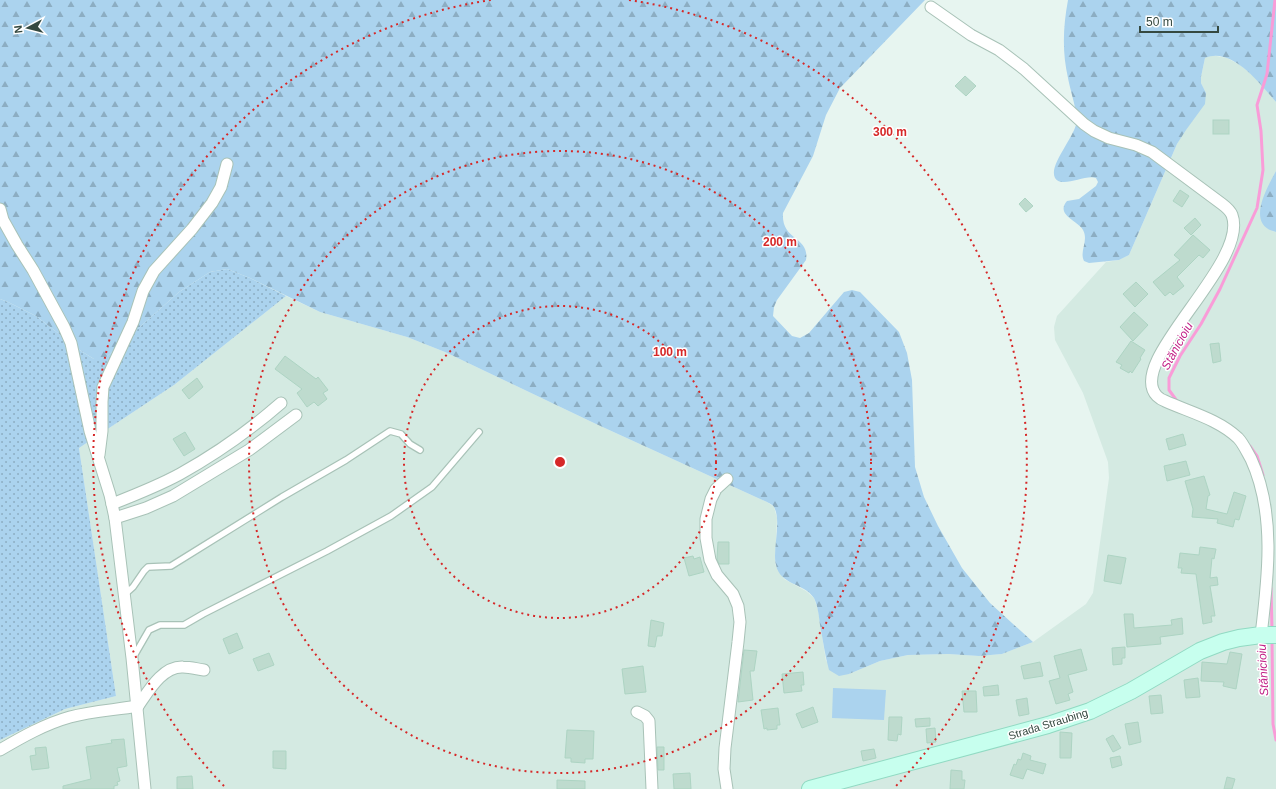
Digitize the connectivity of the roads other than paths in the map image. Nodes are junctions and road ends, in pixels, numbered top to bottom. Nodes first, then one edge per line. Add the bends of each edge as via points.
1 (931, 7) dead end
2 (227, 164) dead end
3 (0, 209) edge
4 (281, 403) dead end
5 (296, 415) dead end
6 (479, 432) dead end
7 (420, 450) dead end
8 (99, 460) junction
9 (727, 479) dead end
10 (112, 504) junction
11 (115, 518) junction
12 (124, 595) junction
13 (1267, 635) edge
14 (132, 658) junction
15 (204, 670) dead end
16 (138, 706) junction
17 (637, 712) dead end
18 (0, 750) edge
19 (841, 785) edge
20 (145, 789) edge
21 (652, 789) edge
22 (727, 789) edge
23 (810, 789) edge

1 - 13 street via 1024,69 1094,131 1152,152 1229,210 1234,227 1218,269 1174,330 1156,363 1152,380 1157,396 1222,426 1239,439 1255,468 1264,500 1268,542
2 - 8 street via 221,187 212,203 154,271 143,291 133,322 103,387
3 - 8 street via 3,220 34,270 71,343 90,431
4 - 10 street via 226,445 180,474
5 - 11 street via 248,450 173,496
6 - 14 lane via 432,486 391,516 184,625 160,625 149,630
7 - 12 lane via 401,434 390,431 171,566 148,567
8 - 10 street
9 - 22 street via 716,489 711,499 706,518 706,538 710,560 717,575 733,594 740,622 724,748
10 - 11 street
11 - 12 street
12 - 14 street
13 - 19 main road, Strada Straubing via 1239,638 1200,651 1131,691 1090,711
14 - 16 street
15 - 16 street via 182,667 169,670
16 - 18 street via 59,721
16 - 20 street
17 - 21 street via 649,721
19 - 23 main road, Strada Straubing

